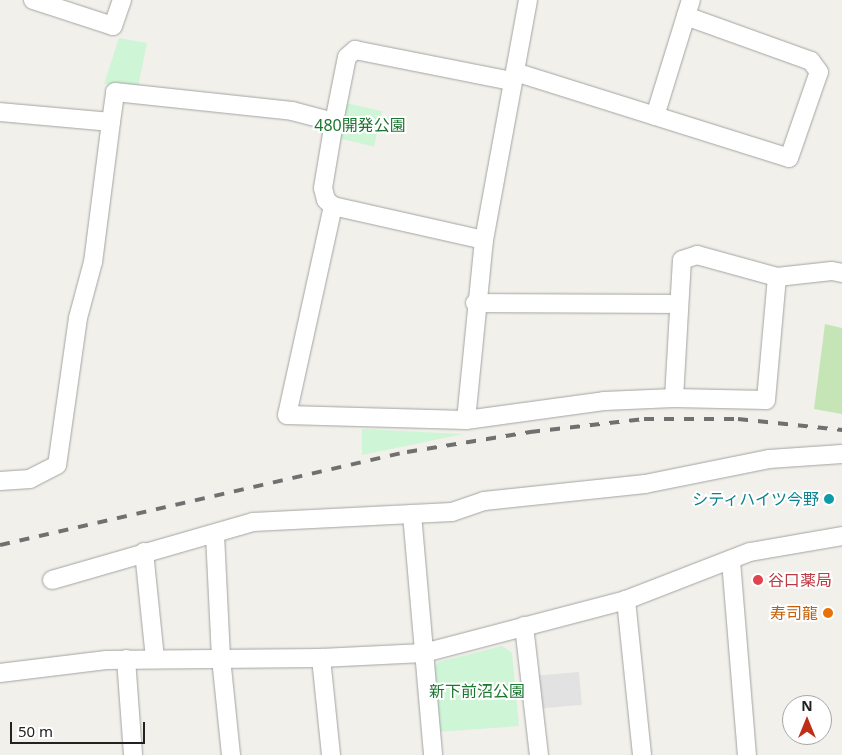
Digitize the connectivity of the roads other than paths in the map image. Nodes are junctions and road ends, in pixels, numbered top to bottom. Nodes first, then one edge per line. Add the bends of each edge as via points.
1 (33, 0) edge
2 (122, 0) edge
3 (528, 0) edge
4 (688, 8) edge
5 (513, 77) junction
6 (0, 112) edge
7 (655, 116) junction
8 (111, 122) junction
9 (334, 122) junction
10 (333, 206) junction
11 (484, 240) junction
12 (842, 273) edge
13 (777, 277) junction
14 (475, 303) junction
15 (677, 304) junction
16 (674, 398) junction
17 (466, 420) junction
18 (842, 454) edge
19 (0, 481) edge
20 (412, 514) junction
21 (215, 535) junction
22 (842, 536) edge
23 (144, 552) junction
24 (731, 561) junction
25 (52, 580) dead end
26 (626, 600) junction
27 (524, 626) junction
28 (424, 653) junction
29 (155, 658) junction
30 (221, 658) junction
31 (321, 658) junction
32 (126, 659) junction
33 (0, 673) edge
34 (133, 755) edge
35 (231, 755) edge
36 (331, 755) edge
37 (433, 755) edge
38 (539, 755) edge
39 (642, 755) edge
40 (747, 755) edge

1 - 2 street via 113,26
3 - 5 street
4 - 7 street
4 - 7 street via 810,62 818,72 789,158
5 - 7 street
5 - 9 street via 355,50 347,57
5 - 11 street
6 - 8 street
8 - 9 street via 115,92 292,111
8 - 19 street via 93,262 78,318 57,465 30,479
9 - 10 street via 323,188 326,200
10 - 11 street
10 - 17 street via 287,415
11 - 14 street
12 - 13 street via 832,271
13 - 15 street via 689,255 682,260
13 - 16 street via 766,400
14 - 15 street
14 - 17 street
15 - 16 street
16 - 17 street via 604,401
18 - 20 street via 769,459 645,484 484,501 452,512
20 - 21 street via 253,522
20 - 28 street
21 - 23 street
21 - 30 street
22 - 24 street via 750,552
23 - 25 street
23 - 29 street
24 - 26 street
24 - 40 street
26 - 27 street
26 - 39 street
27 - 28 street
27 - 38 street
28 - 31 street
28 - 37 street
29 - 30 street
29 - 32 street
30 - 31 street
30 - 35 street
31 - 36 street
32 - 33 street
32 - 34 street

